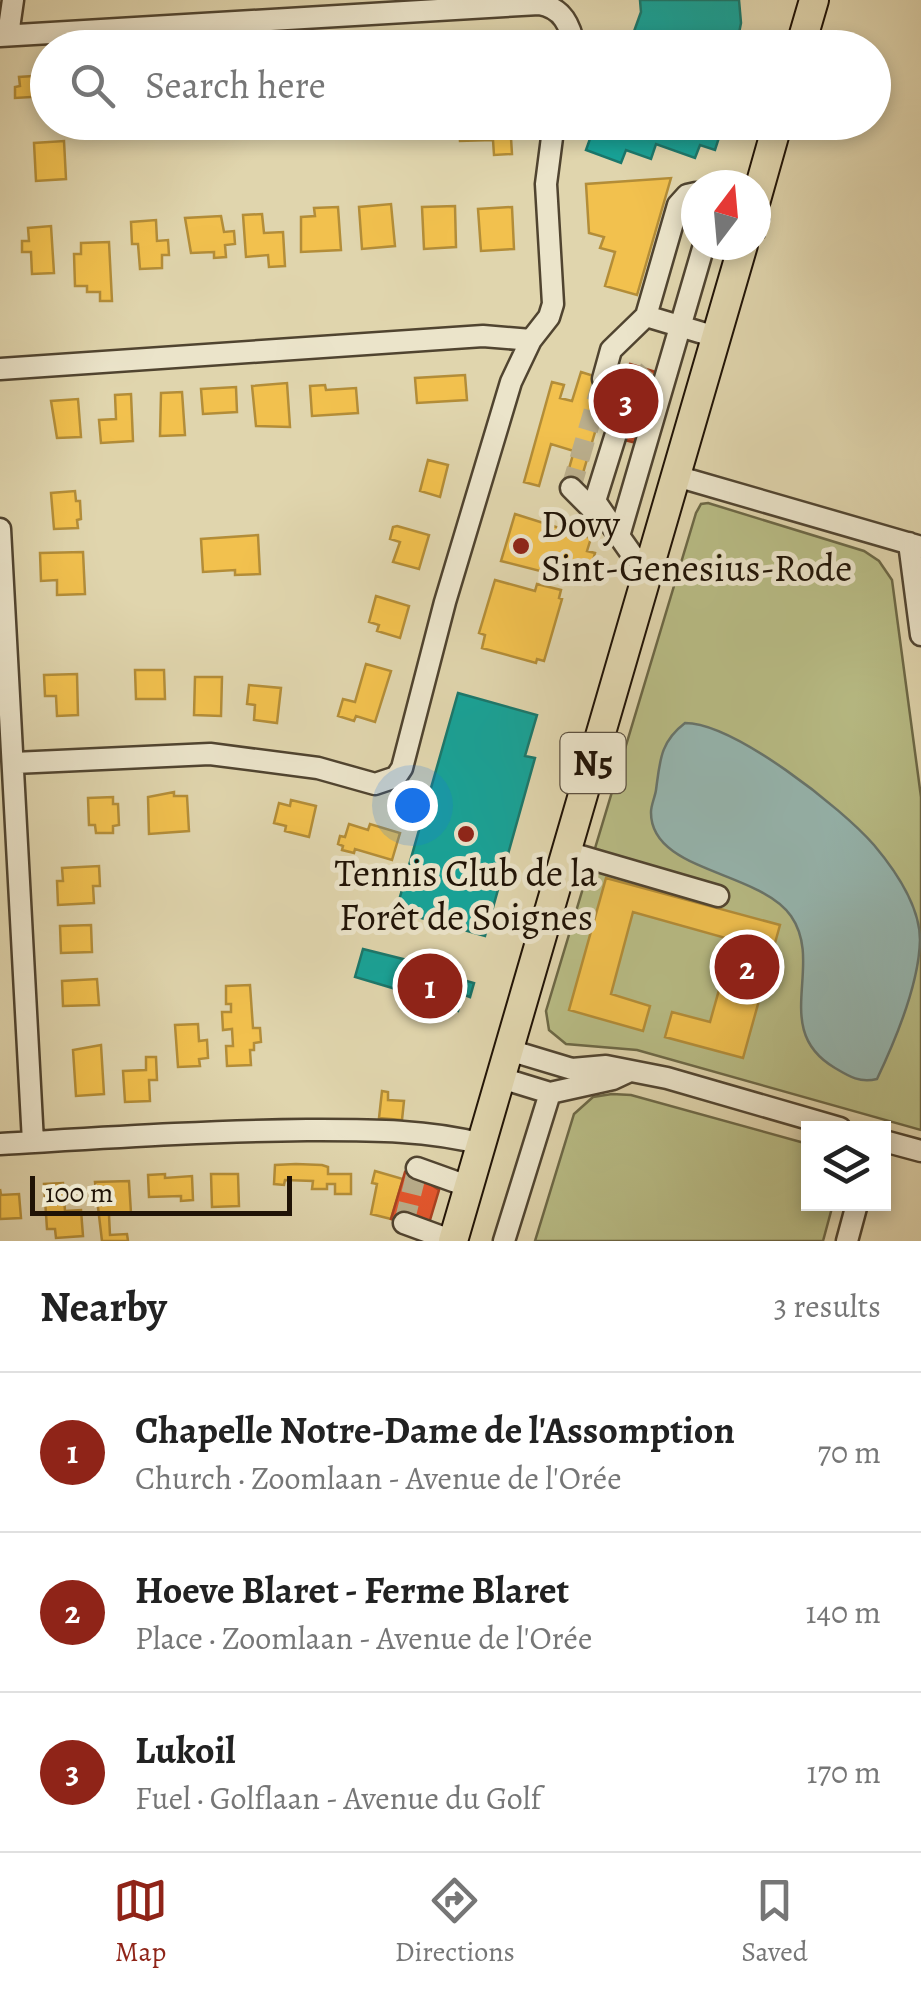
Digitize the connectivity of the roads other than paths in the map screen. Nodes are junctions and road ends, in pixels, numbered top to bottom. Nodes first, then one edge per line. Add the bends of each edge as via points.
1 (14, 0) edge
2 (814, 0) edge
3 (104, 30) edge
4 (570, 30) edge
5 (805, 30) edge
6 (30, 34) edge
7 (4, 36) edge
8 (552, 140) edge
9 (773, 140) edge
10 (764, 170) edge
11 (681, 201) edge
12 (700, 260) edge
13 (739, 260) edge
14 (646, 316) junction
15 (680, 326) junction
16 (716, 337) junction
17 (531, 340) junction
18 (0, 369) edge
19 (602, 379) tunnel mouth
20 (615, 437) tunnel mouth
21 (676, 476) junction
22 (571, 488) dead end
23 (0, 528) edge
24 (619, 536) junction
25 (915, 545) edge
26 (650, 564) junction
27 (921, 635) edge
28 (14, 763) junction
29 (567, 852) junction
30 (718, 896) dead end
31 (510, 1050) junction
32 (628, 1072) junction
33 (501, 1078) junction
34 (550, 1092) junction
35 (816, 1121) edge
36 (417, 1133) junction
37 (33, 1142) junction
38 (891, 1143) edge
39 (0, 1144) edge
40 (482, 1144) junction
41 (921, 1151) edge
42 (470, 1188) junction
43 (855, 1211) edge
44 (404, 1223) dead end
45 (453, 1241) edge
46 (504, 1241) edge
47 (847, 1241) edge

1 - 7 street
2 - 5 main road
3 - 4 street via 539,4 553,6
6 - 7 street
8 - 17 street via 546,184 553,304
9 - 10 main road
11 - 14 street
12 - 15 street
13 - 16 main road, N5
14 - 15 street
14 - 19 street via 611,350
15 - 16 street
15 - 24 street via 659,366
16 - 21 main road, N5
17 - 18 street via 483,336
17 - 28 street via 511,382 396,777 375,784 318,768 210,754
20 - 24 street via 595,500
21 - 25 street
21 - 26 main road, N5
22 - 24 street
23 - 28 street
24 - 26 street via 633,556
25 - 27 street
26 - 29 main road, N5
28 - 37 street
29 - 30 street
29 - 31 main road, N5
31 - 32 street via 572,1068
31 - 33 main road, N5
32 - 34 street
32 - 35 street
33 - 34 street
33 - 40 main road, N5
34 - 46 street
36 - 37 street via 272,1130
36 - 40 street
36 - 42 street via 416,1171
37 - 39 street
38 - 41 street
40 - 42 main road, N5
42 - 45 main road, N5
43 - 47 street
44 - 45 street

